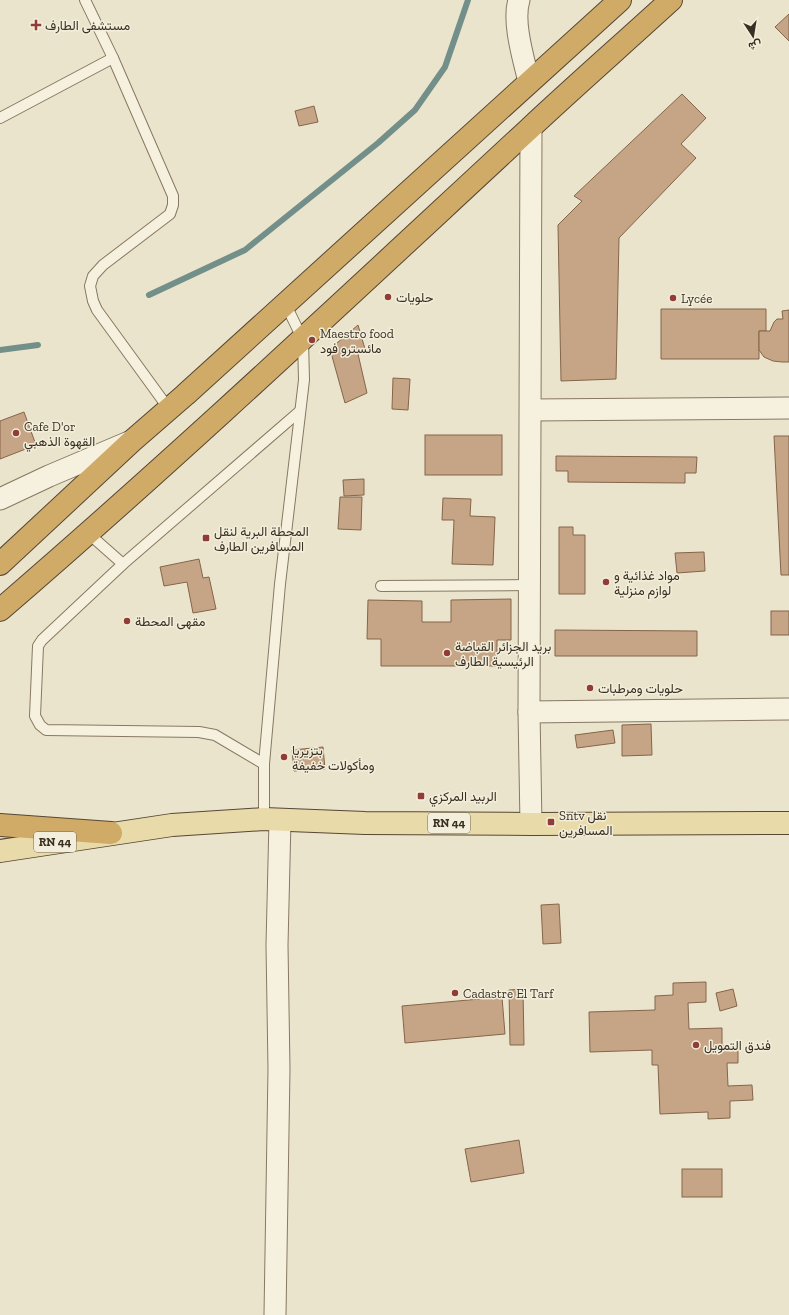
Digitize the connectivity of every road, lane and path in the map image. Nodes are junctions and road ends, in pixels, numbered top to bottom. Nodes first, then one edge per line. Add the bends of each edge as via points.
1 (85, 0) edge
2 (519, 0) edge
3 (620, 0) edge
4 (671, 0) edge
5 (113, 58) junction
6 (529, 82) junction
7 (0, 118) edge
8 (531, 127) junction
9 (285, 303) junction
10 (303, 340) junction
11 (789, 408) edge
12 (169, 409) junction
13 (531, 410) junction
14 (300, 411) junction
15 (132, 441) junction
16 (0, 499) edge
17 (88, 534) junction
18 (0, 564) edge
19 (123, 564) junction
20 (530, 585) junction
21 (381, 586) dead end
22 (0, 610) edge
23 (789, 709) edge
24 (529, 712) junction
25 (264, 764) junction
26 (272, 820) junction
27 (789, 823) edge
28 (531, 824) junction
29 (0, 825) edge
30 (111, 833) junction
31 (0, 851) edge
32 (275, 1315) edge

1 - 5 lane
2 - 6 street via 518,24
3 - 6 highway
4 - 8 highway
5 - 7 lane
5 - 12 lane via 173,196 173,205 170,214 103,265 93,276 90,286 97,310
6 - 9 highway
8 - 10 highway
8 - 13 street
9 - 10 lane
9 - 12 highway
10 - 14 lane via 304,380
10 - 17 highway
11 - 13 street
12 - 15 highway
13 - 20 street
14 - 19 lane
14 - 25 lane via 280,584
15 - 16 street
15 - 18 highway
17 - 19 lane
17 - 22 highway
19 - 25 lane via 38,646 35,716 40,725 46,730 199,732 215,735
20 - 21 lane
20 - 24 street
23 - 24 street
24 - 28 street
25 - 26 lane
26 - 28 main road, RN 44
26 - 30 main road, RN 44 via 172,824
26 - 32 street via 279,1069
27 - 28 main road, RN 44
29 - 30 highway
30 - 31 main road, RN 44

